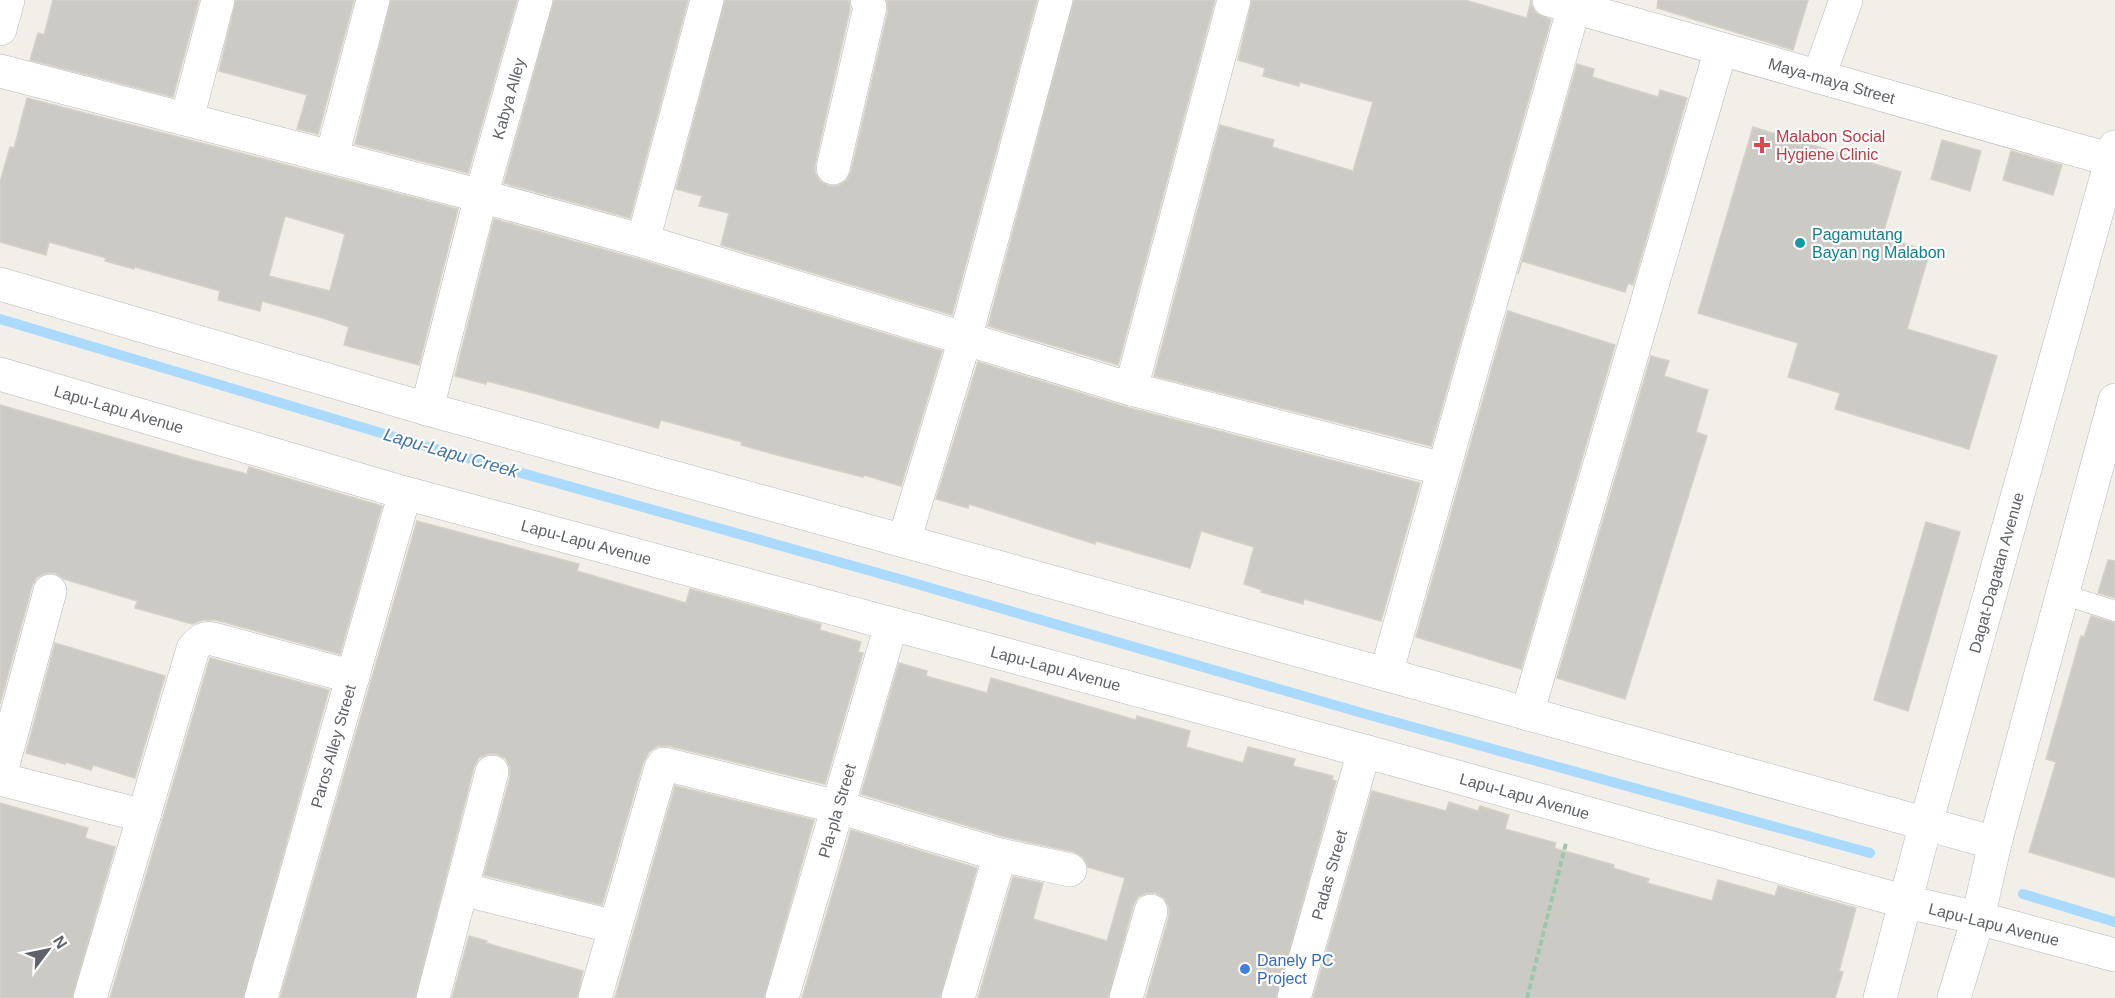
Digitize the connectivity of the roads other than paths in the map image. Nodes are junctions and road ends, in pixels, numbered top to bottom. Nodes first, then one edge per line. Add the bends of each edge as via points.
1 (8, 0) edge
2 (218, 0) edge
3 (373, 0) edge
4 (536, 0) edge
5 (707, 0) edge
6 (867, 0) edge
7 (1056, 0) edge
8 (1234, 0) edge
9 (1846, 0) edge
10 (1567, 2) edge
11 (0, 28) edge
12 (1721, 49) junction
13 (0, 70) edge
14 (1819, 76) junction
15 (187, 119) junction
16 (332, 156) junction
17 (2113, 156) edge
18 (833, 168) dead end
19 (481, 196) junction
20 (643, 242) junction
21 (0, 284) edge
22 (965, 339) junction
23 (0, 374) edge
24 (1131, 389) junction
25 (2115, 400) edge
26 (427, 409) junction
27 (1443, 469) junction
28 (405, 493) junction
29 (904, 541) junction
30 (50, 591) dead end
31 (2062, 594) junction
32 (2115, 611) edge
33 (891, 625) junction
34 (1386, 674) junction
35 (352, 677) junction
36 (1527, 714) junction
37 (1364, 751) junction
38 (492, 772) dead end
39 (0, 778) edge
40 (838, 807) junction
41 (144, 816) junction
42 (1926, 823) junction
43 (1995, 843) junction
44 (1000, 855) junction
45 (1070, 870) dead end
46 (462, 889) junction
47 (1905, 902) junction
48 (1151, 910) dead end
49 (1978, 918) junction
50 (615, 927) junction
51 (2115, 955) edge
52 (90, 998) edge
53 (261, 998) edge
54 (433, 998) edge
55 (595, 998) edge
56 (782, 998) edge
57 (958, 998) edge
58 (1126, 998) edge
59 (1294, 998) edge
60 (1880, 998) edge
61 (1954, 998) edge

1 - 11 street
2 - 15 street
3 - 16 street
4 - 19 street, Kabya Alley
5 - 20 street
6 - 18 street via 870,7
7 - 22 street
8 - 24 street
9 - 14 street
10 - 12 street, Maya-maya Street
10 - 27 street
12 - 14 street, Maya-maya Street
12 - 36 street
13 - 15 street
14 - 17 street, Maya-maya Street
15 - 16 street
16 - 19 street
17 - 42 street, Dagat-Dagatan Avenue
19 - 20 street
19 - 26 street, Kabya Alley
20 - 22 street
21 - 26 street
22 - 24 street
22 - 29 street
23 - 28 street, Lapu-Lapu Avenue
24 - 27 street
25 - 31 street
26 - 29 street
27 - 34 street
28 - 33 street, Lapu-Lapu Avenue
28 - 35 street, Paros Alley Street
29 - 34 street
30 - 39 street
31 - 32 lane
31 - 43 street
33 - 37 street, Lapu-Lapu Avenue
33 - 40 street, Pla-pla Street
34 - 36 street
35 - 41 street via 227,642 208,638 200,641 193,648
35 - 53 street, Paros Alley Street
36 - 42 street
37 - 47 street, Lapu-Lapu Avenue
37 - 59 street, Padas Street
38 - 46 street
39 - 41 street
40 - 44 street
40 - 50 street via 664,764
40 - 56 street, Pla-pla Street
41 - 52 street
42 - 43 street
42 - 47 street, Dagat-Dagatan Avenue
43 - 49 street
44 - 45 street
44 - 57 street
46 - 50 street
46 - 54 street
47 - 49 street, Lapu-Lapu Avenue
47 - 60 street, Dagat-Dagatan Avenue
48 - 58 street
49 - 51 street, Lapu-Lapu Avenue
49 - 61 street
50 - 55 street

